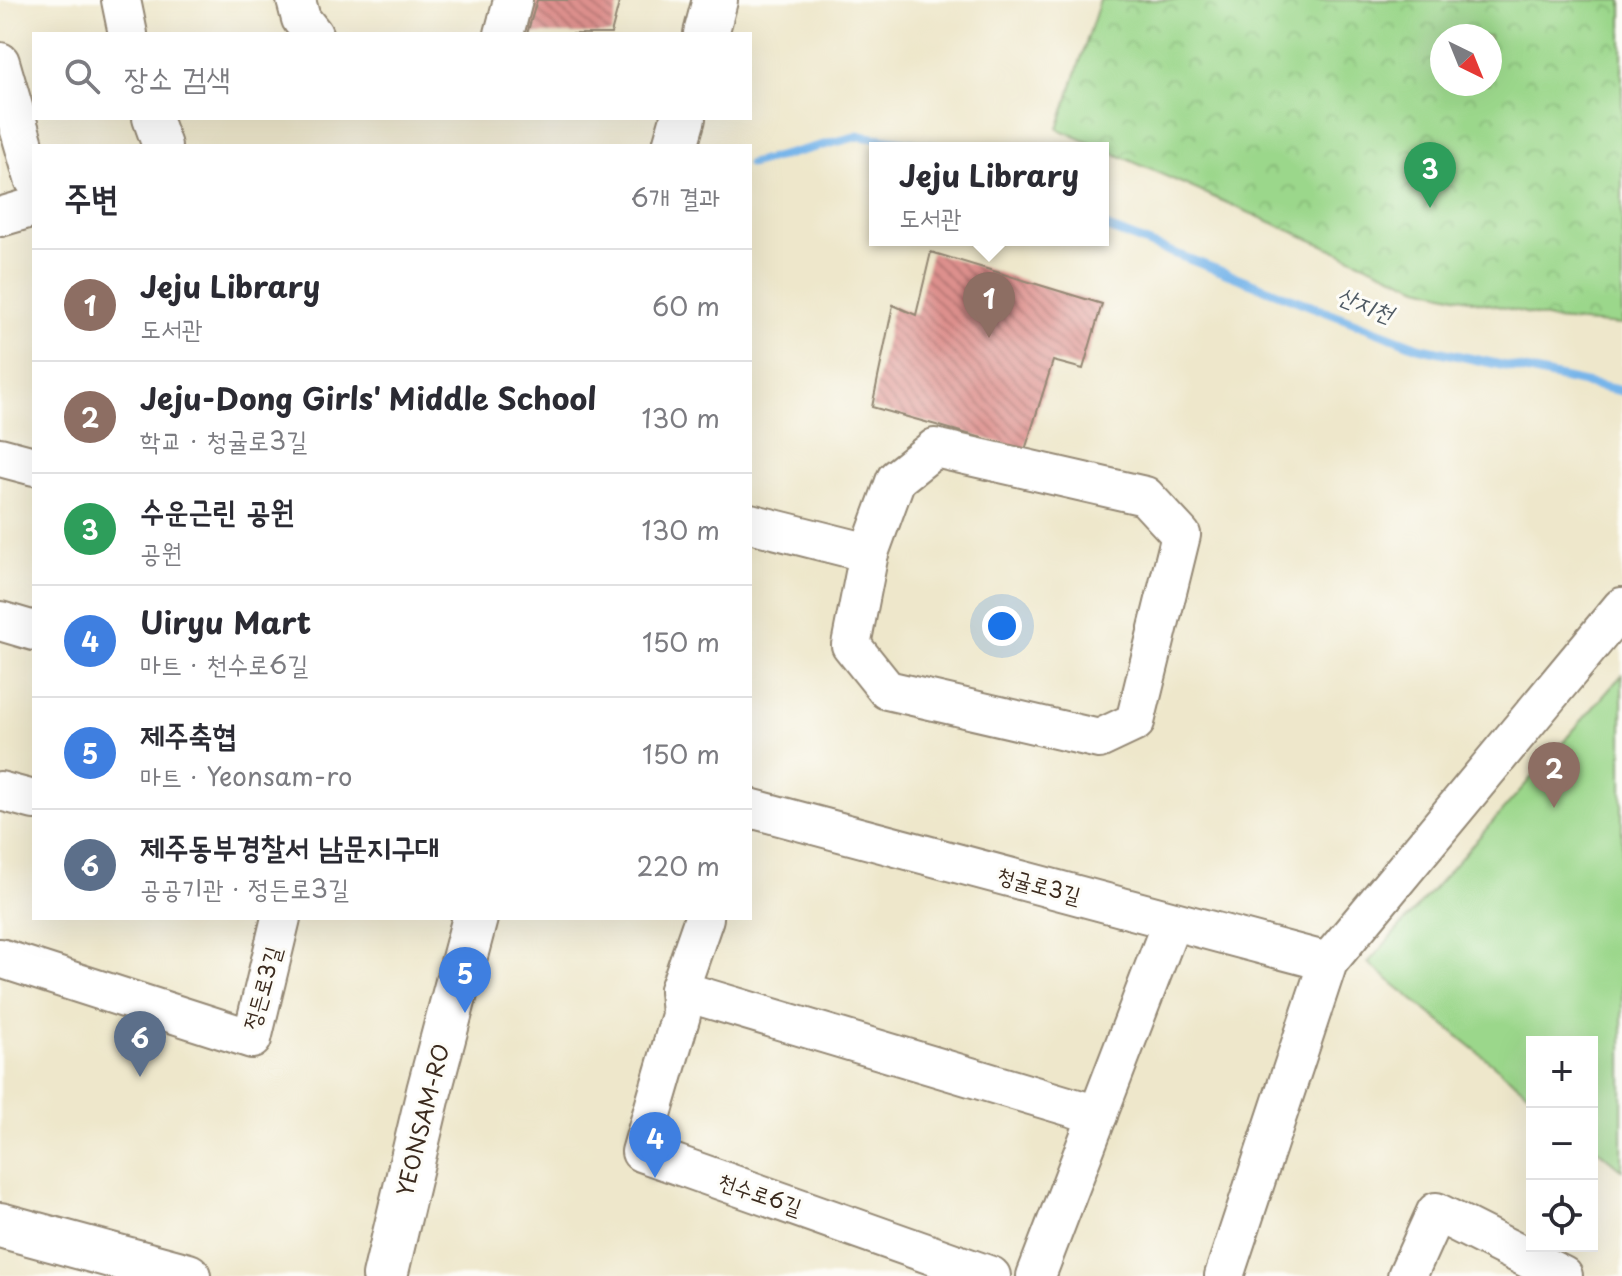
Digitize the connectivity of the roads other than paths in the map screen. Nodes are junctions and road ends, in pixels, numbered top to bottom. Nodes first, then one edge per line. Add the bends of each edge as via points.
1 (121, 0) edge
2 (296, 0) edge
3 (513, 0) edge
4 (715, 0) edge
5 (128, 32) edge
6 (311, 32) edge
7 (505, 32) edge
8 (707, 32) edge
9 (0, 62) edge
10 (153, 120) edge
11 (682, 120) edge
12 (161, 144) edge
13 (676, 144) edge
14 (32, 172) edge
15 (32, 208) edge
16 (0, 217) edge
17 (0, 457) edge
18 (32, 465) edge
19 (752, 524) edge
20 (869, 553) junction
21 (1622, 607) edge
22 (0, 621) edge
23 (32, 630) edge
24 (0, 791) edge
25 (32, 799) edge
26 (752, 809) edge
27 (281, 920) edge
28 (474, 920) edge
29 (703, 920) edge
30 (1172, 921) junction
31 (0, 958) edge
32 (1328, 962) junction
33 (679, 990) junction
34 (1098, 1115) junction
35 (0, 1225) edge
36 (188, 1276) edge
37 (385, 1276) edge
38 (991, 1276) edge
39 (1036, 1276) edge
40 (1224, 1276) edge
41 (1407, 1276) edge
42 (1563, 1276) edge

1 - 5 street
2 - 6 street
3 - 7 street
4 - 8 main road
9 - 14 street
10 - 12 street
11 - 13 main road
15 - 16 street
17 - 18 street
19 - 20 street
20 - 20 street via 896,479 935,448 1145,496 1181,535 1135,722 1099,739 887,690 851,645
21 - 32 street
22 - 23 street
24 - 25 street
26 - 30 street, 청귤로3길
27 - 31 street, 정든로3길 via 252,1039
28 - 37 main road, YEONSAM-RO
29 - 33 street, 천수로6길
30 - 32 street, 청귤로3길
30 - 34 street
32 - 40 street
33 - 34 street
33 - 38 street, 천수로6길 via 681,1015 641,1152
34 - 39 street
35 - 36 main road
41 - 42 street via 1436,1212

